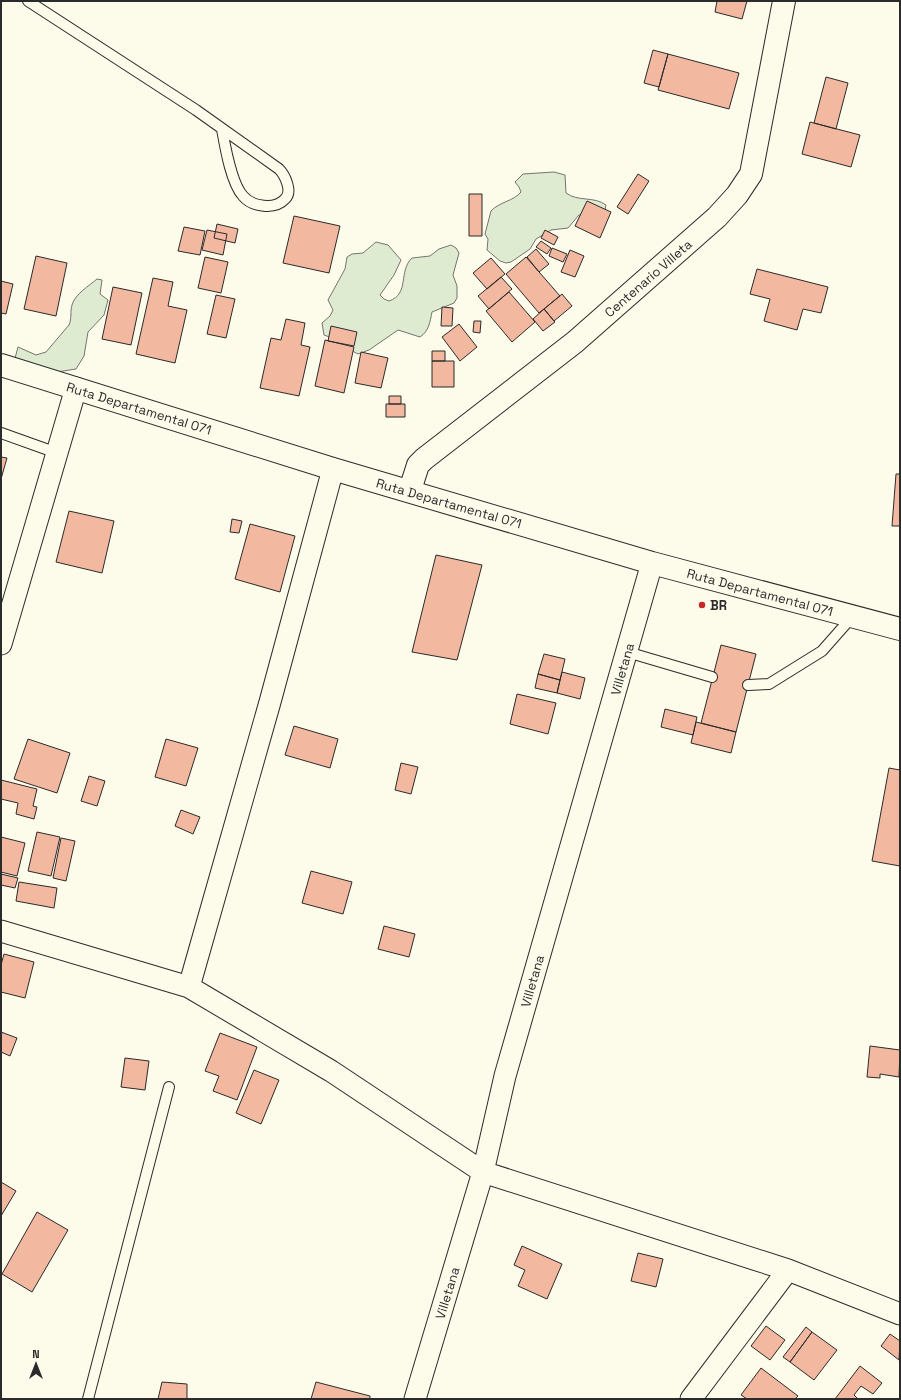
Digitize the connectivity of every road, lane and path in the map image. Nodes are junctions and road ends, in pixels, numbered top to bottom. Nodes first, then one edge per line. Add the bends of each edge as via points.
1 (28, 1) edge
2 (784, 1) edge
3 (222, 128) junction
4 (1, 365) edge
5 (76, 388) junction
6 (1, 433) edge
7 (57, 452) junction
8 (333, 469) junction
9 (410, 490) junction
10 (652, 563) junction
11 (852, 617) junction
12 (900, 629) edge
13 (1, 644) edge
14 (627, 652) junction
15 (712, 677) dead end
16 (748, 684) dead end
17 (1, 931) edge
18 (189, 987) junction
19 (169, 1087) dead end
20 (483, 1172) junction
21 (788, 1270) junction
22 (900, 1314) edge
23 (88, 1399) edge
24 (415, 1399) edge
25 (691, 1399) edge

1 - 3 lane
2 - 9 main road, Centenario Villeta via 751,174 737,195 717,218 575,342 418,465
3 - 3 lane via 284,174 288,182 287,197 284,200 259,206 251,204 242,196 227,156
4 - 5 main road, Ruta Departamental 071
5 - 7 street
5 - 8 main road, Ruta Departamental 071
6 - 7 lane
7 - 13 street
8 - 9 main road, Ruta Departamental 071
8 - 18 street
9 - 10 main road, Ruta Departamental 071
10 - 11 main road, Ruta Departamental 071
10 - 14 street, Villetana
11 - 12 main road, Ruta Departamental 071
11 - 16 lane via 822,651 769,684
14 - 15 lane
14 - 20 street, Villetana via 505,1076
17 - 18 street
18 - 20 street via 331,1071
19 - 23 lane
20 - 21 street
20 - 24 street, Villetana
21 - 22 street
21 - 25 street

